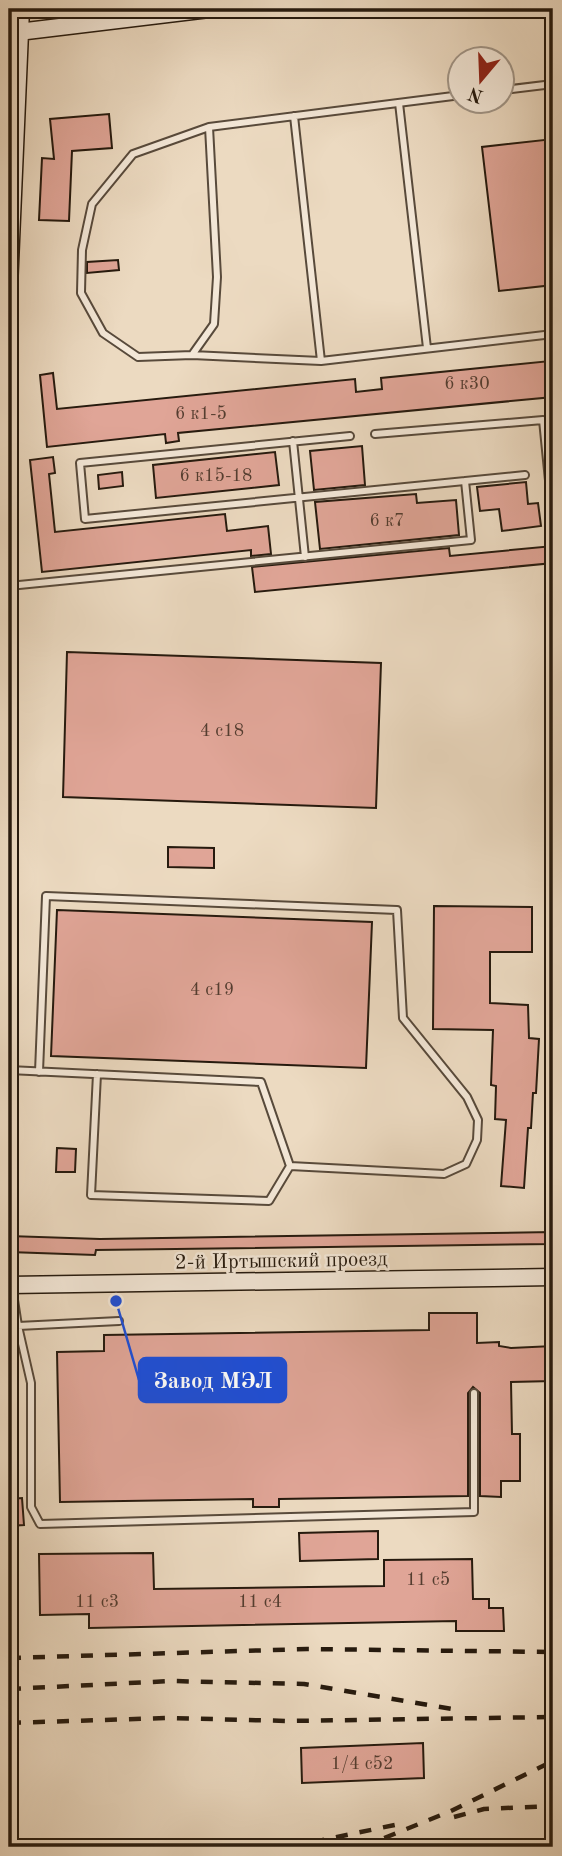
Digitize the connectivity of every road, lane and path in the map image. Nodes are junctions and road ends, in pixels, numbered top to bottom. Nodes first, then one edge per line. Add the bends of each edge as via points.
1 (21, 9) edge
2 (209, 9) edge
3 (14, 33) edge
4 (553, 84) edge
5 (516, 88) edge
6 (447, 97) edge
7 (398, 103) junction
8 (294, 116) junction
9 (209, 127) junction
10 (9, 287) edge
11 (553, 334) edge
12 (426, 348) junction
13 (192, 355) junction
14 (321, 360) junction
15 (375, 434) dead end
16 (349, 436) dead end
17 (293, 441) junction
18 (525, 475) dead end
19 (465, 481) junction
20 (299, 497) junction
21 (553, 521) edge
22 (305, 557) junction
23 (9, 586) edge
24 (9, 1070) edge
25 (39, 1072) junction
26 (97, 1074) junction
27 (290, 1167) junction
28 (553, 1278) edge
29 (10, 1285) edge
30 (119, 1321) dead end
31 (18, 1326) junction
32 (474, 1393) dead end

1 - 3 main road
2 - 3 main road
3 - 10 main road
4 - 5 lane
6 - 7 lane
7 - 8 lane
7 - 12 lane
8 - 9 lane
8 - 14 lane
9 - 13 lane via 216,238 214,324
9 - 13 lane via 132,154 92,204 82,250 81,293 103,333 138,357
11 - 12 lane
12 - 14 lane
13 - 14 lane
15 - 21 lane via 542,420
16 - 17 lane
17 - 20 lane
17 - 20 lane via 80,463 85,519
18 - 19 lane
19 - 20 lane
19 - 22 lane via 471,540
20 - 22 lane
22 - 23 lane
24 - 25 lane
25 - 26 lane
25 - 27 lane via 46,896 397,910 403,1018 467,1097 478,1120 477,1140 466,1164 444,1174
26 - 27 lane via 261,1082
26 - 27 lane via 91,1195 269,1201
28 - 29 main road, 2-й Иртышский проезд
29 - 31 lane
30 - 31 lane
31 - 32 lane via 32,1383 31,1507 40,1524 474,1513

